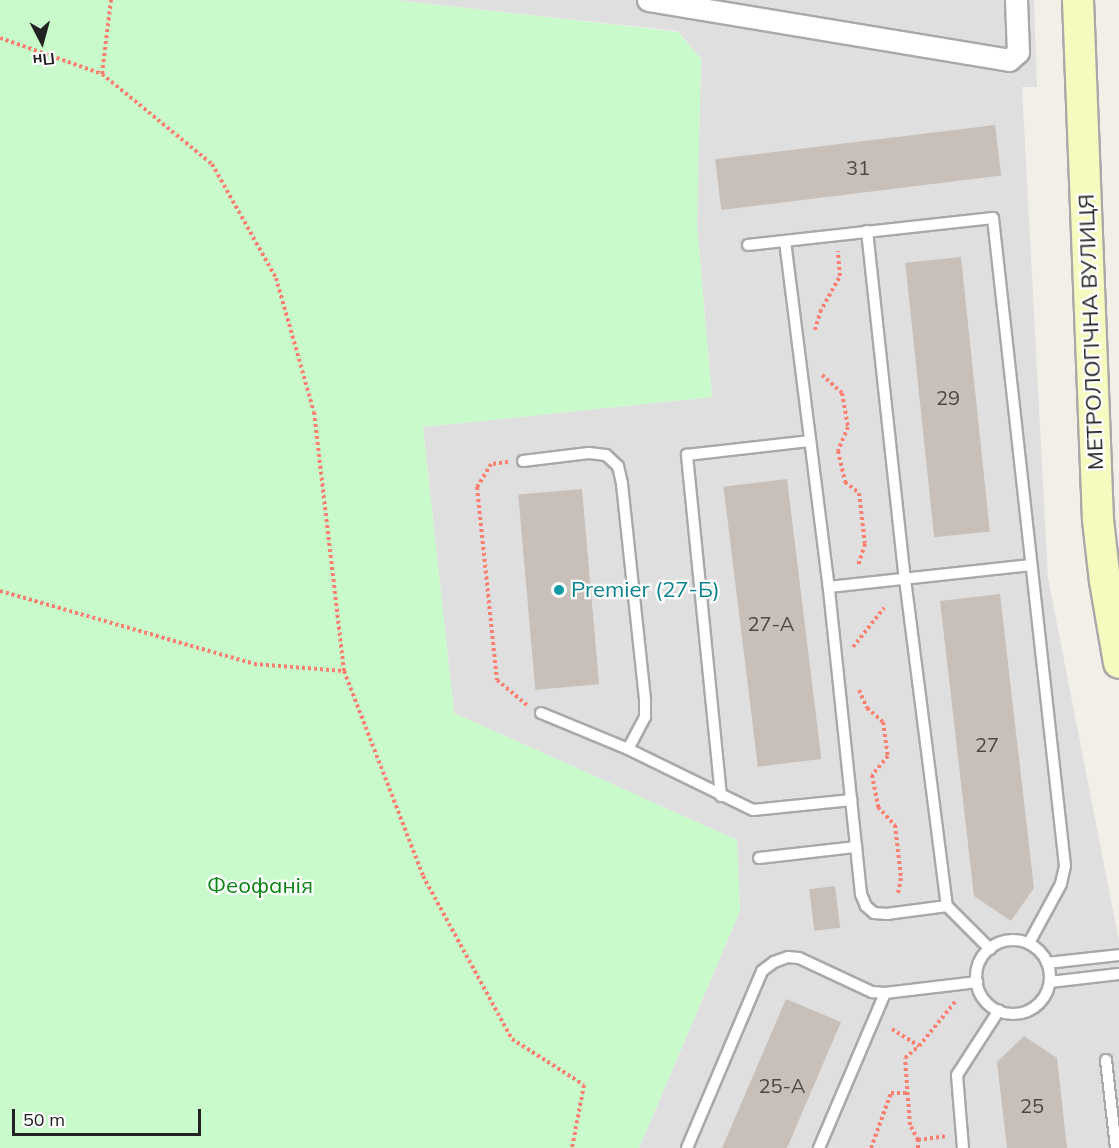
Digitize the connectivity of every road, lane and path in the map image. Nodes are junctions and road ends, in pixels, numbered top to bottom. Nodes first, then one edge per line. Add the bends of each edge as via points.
1 (111, 0) edge
2 (648, 0) edge
3 (1016, 0) edge
4 (1078, 0) edge
5 (675, 1) edge
6 (0, 38) edge
7 (102, 74) junction
8 (867, 231) junction
9 (836, 235) junction
10 (785, 241) junction
11 (748, 245) dead end
12 (813, 339) dead end
13 (820, 368) dead end
14 (810, 441) junction
15 (523, 461) joint
16 (1031, 565) junction
17 (856, 569) dead end
18 (905, 579) junction
19 (829, 587) junction
20 (0, 591) edge
21 (884, 608) dead end
22 (1119, 658) edge
23 (853, 659) dead end
24 (344, 671) junction
25 (856, 681) dead end
26 (541, 714) joint
27 (628, 749) junction
28 (721, 796) junction
29 (851, 800) junction
30 (856, 847) junction
31 (759, 858) dead end
32 (898, 894) dead end
33 (947, 906) junction
34 (1029, 943) junction
35 (990, 949) junction
36 (1119, 955) edge
37 (1047, 963) junction
38 (1119, 974) edge
39 (977, 982) junction
40 (1050, 982) junction
41 (885, 993) junction
42 (956, 1002) dead end
43 (999, 1010) junction
44 (892, 1029) dead end
45 (919, 1047) junction
46 (1106, 1060) dead end
47 (907, 1093) junction
48 (962, 1134) junction
49 (918, 1140) junction
50 (572, 1148) edge
51 (687, 1148) edge
52 (819, 1148) edge
53 (871, 1148) edge
54 (918, 1148) edge
55 (963, 1148) edge
56 (1116, 1148) edge

1 - 7 path
2 - 5 street
3 - 5 street via 1018,52 1010,60
4 - 22 street, МЕТРОЛОГІЧНА ВУЛИЦЯ via 1098,520
6 - 7 path
7 - 24 path via 212,164 276,278 314,412
8 - 9 lane
8 - 16 lane via 993,218
8 - 18 lane
9 - 10 lane
9 - 12 path via 840,276 820,312
10 - 11 lane
10 - 14 lane
13 - 17 path via 822,377 842,393 849,427 838,451 845,482 859,493 865,544
14 - 19 lane
14 - 28 lane via 687,455
15 - 26 path via 491,464 477,487 497,680
15 - 27 lane via 589,453 606,455 618,466 645,701 645,717
16 - 18 lane
16 - 34 lane via 1065,866 1061,885
18 - 19 lane
18 - 33 lane
19 - 29 lane
20 - 24 path via 254,664
21 - 23 path via 852,648
24 - 50 path via 423,876 512,1039 584,1085
25 - 32 path via 867,708 883,722 888,756 872,776 878,807 895,825 902,878
26 - 27 lane
27 - 28 lane
28 - 29 lane via 753,810
29 - 30 lane
30 - 31 lane
30 - 33 lane via 861,894 874,913
33 - 35 lane
34 - 35 lane via 1006,940
34 - 37 lane
35 - 39 lane via 978,964
36 - 37 lane
37 - 40 lane
38 - 40 lane
39 - 41 lane
39 - 43 lane via 985,1000
40 - 43 lane via 1047,993 1030,1009 1019,1013
41 - 51 lane via 872,992 799,958 788,957 762,971
41 - 52 lane
42 - 45 path
43 - 48 lane via 957,1075
44 - 45 path
45 - 47 path via 905,1058
46 - 56 lane
47 - 49 path via 910,1125
47 - 53 path via 891,1093
48 - 49 path
48 - 55 lane
49 - 54 path

